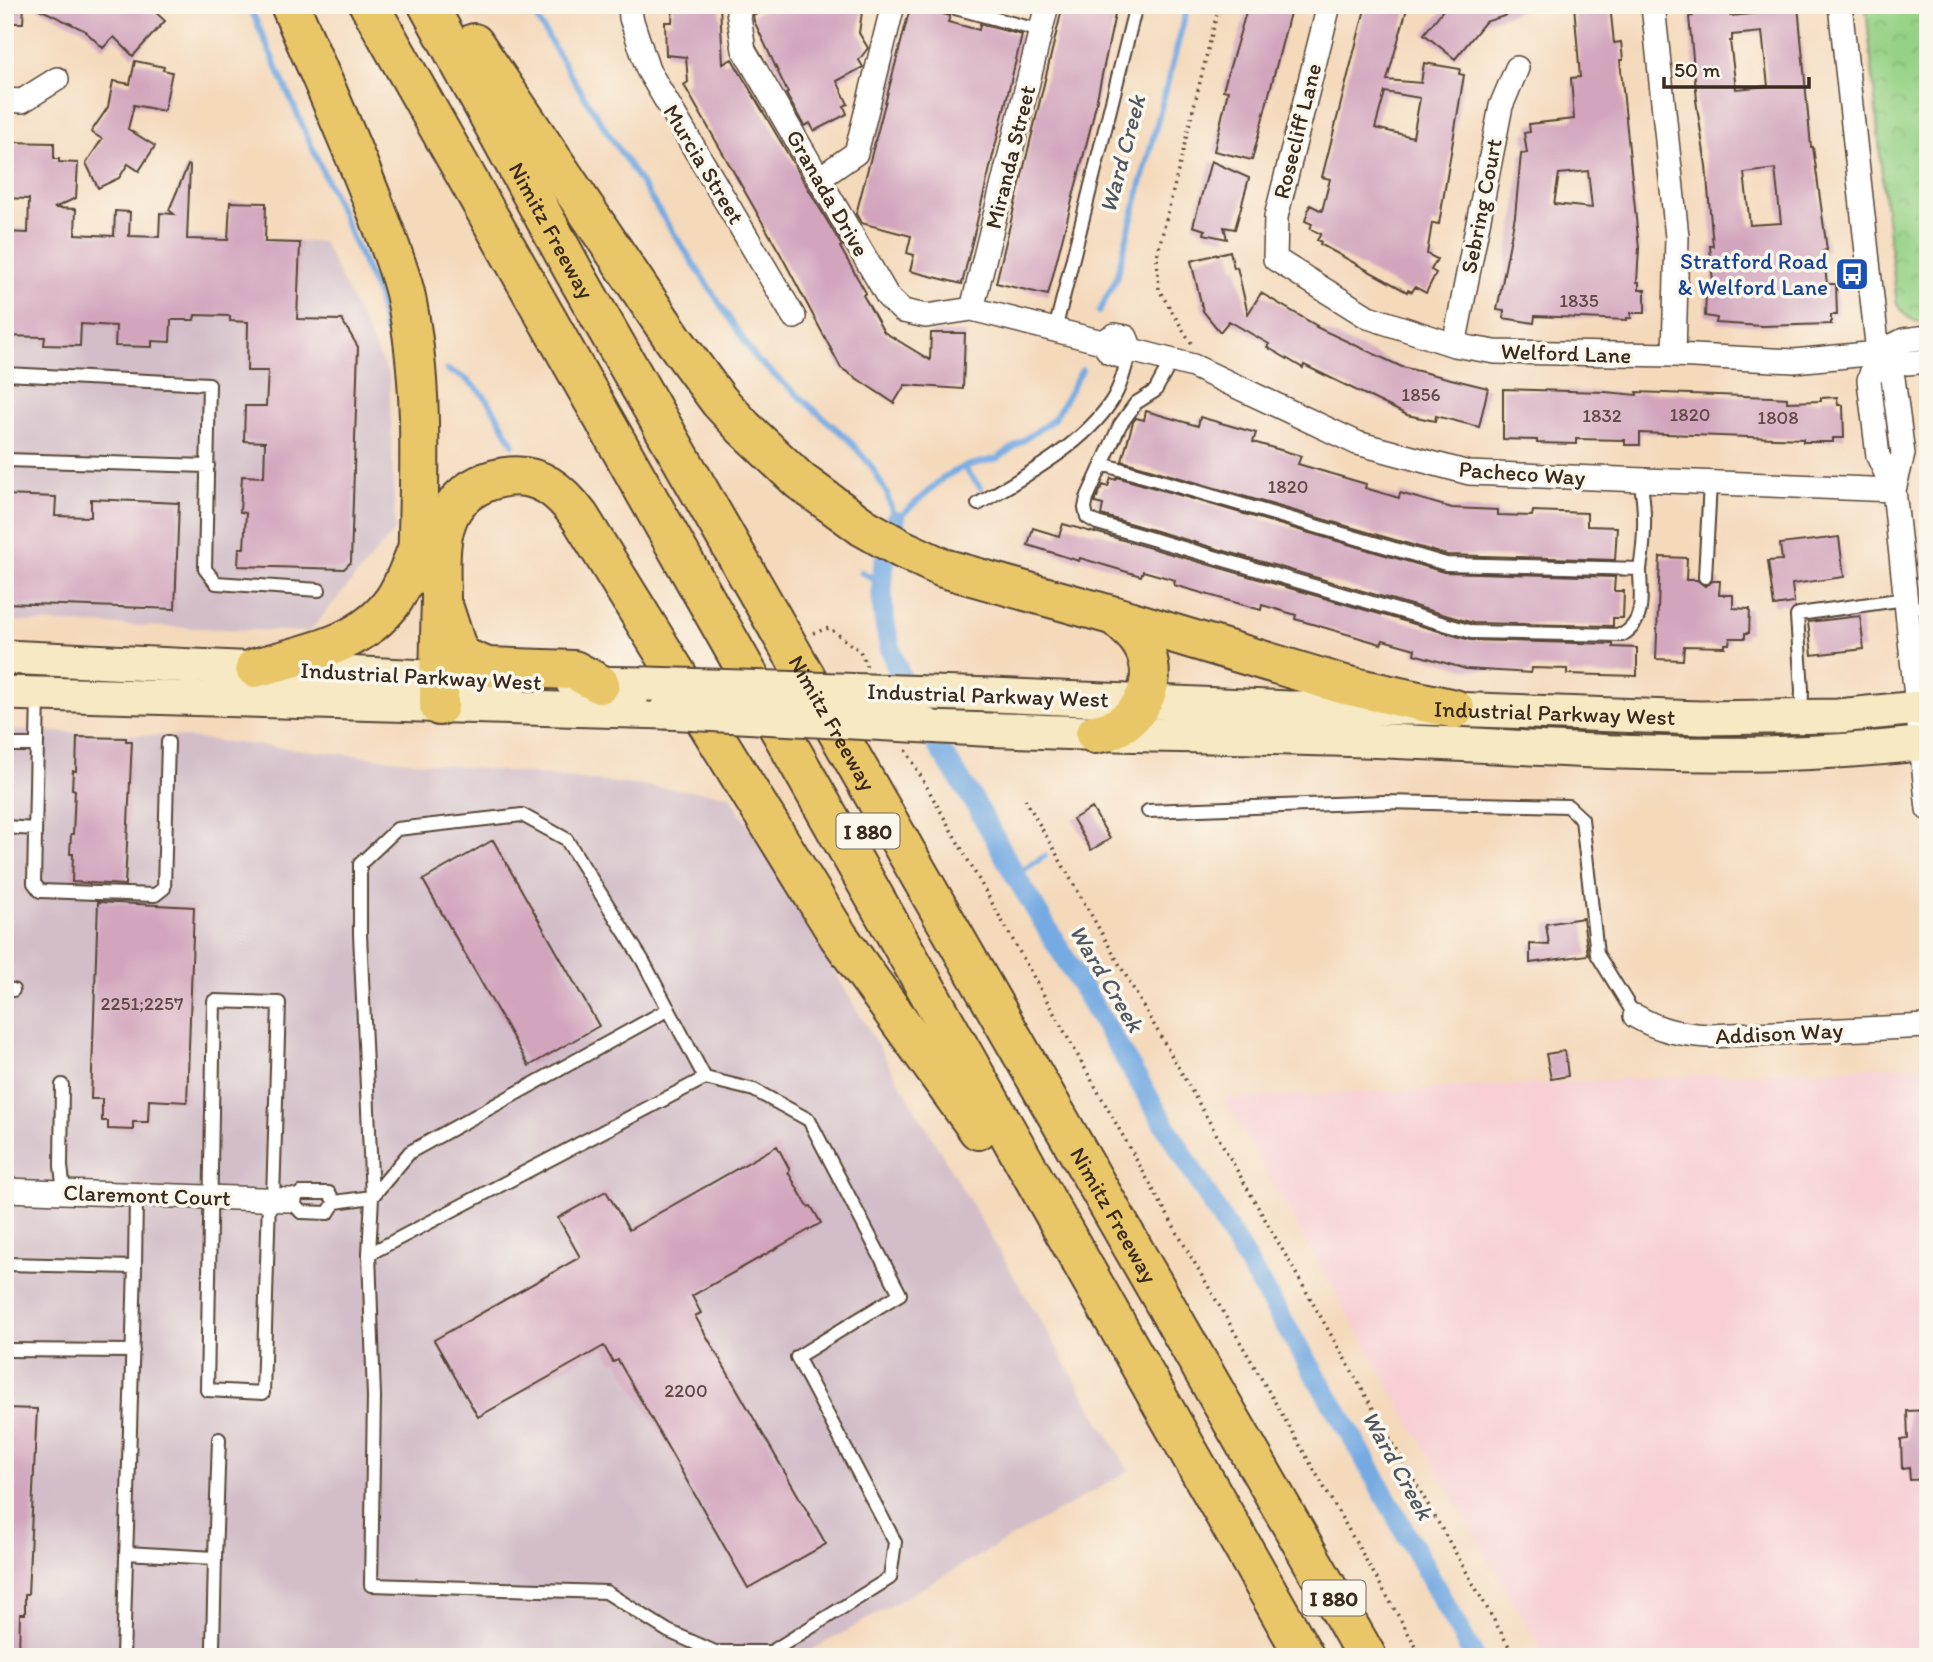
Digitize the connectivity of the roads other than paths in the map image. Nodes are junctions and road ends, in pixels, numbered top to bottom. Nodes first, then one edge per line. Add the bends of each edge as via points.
1 (289, 5) edge
2 (342, 5) edge
3 (369, 5) edge
4 (399, 5) edge
5 (428, 5) edge
6 (449, 5) edge
7 (630, 5) edge
8 (739, 5) edge
9 (893, 5) edge
10 (944, 5) edge
11 (1047, 5) edge
12 (1136, 5) edge
13 (1329, 5) edge
14 (1653, 5) edge
15 (1840, 5) edge
16 (1041, 31) junction
17 (1517, 68) dead end
18 (57, 79) dead end
19 (5, 100) edge
20 (820, 178) junction
21 (1275, 259) joint
22 (972, 309) junction
23 (794, 317) dead end
24 (1055, 330) junction
25 (1928, 337) edge
26 (1454, 345) junction
27 (1131, 350) junction
28 (1878, 354) junction
29 (1674, 355) junction
30 (1928, 361) edge
31 (1182, 363) junction
32 (5, 374) edge
33 (5, 460) edge
34 (1102, 464) junction
35 (208, 466) junction
36 (1640, 480) junction
37 (1710, 483) junction
38 (1894, 490) junction
39 (978, 503) dead end
40 (418, 547) junction
41 (1640, 569) junction
42 (1705, 577) dead end
43 (319, 590) dead end
44 (440, 599) junction
45 (1913, 605) edge
46 (1115, 616) junction
47 (5, 657) edge
48 (255, 668) junction
49 (600, 684) junction
50 (427, 692) junction
51 (5, 693) edge
52 (38, 694) junction
53 (1143, 701) junction
54 (1922, 707) edge
55 (1455, 709) junction
56 (1801, 716) junction
57 (1095, 734) junction
58 (168, 743) dead end
59 (1924, 743) edge
60 (5, 745) edge
61 (36, 745) junction
62 (1928, 809) edge
63 (1148, 811) dead end
64 (5, 827) edge
65 (35, 829) junction
66 (669, 1009) junction
67 (1635, 1016) joint
68 (1928, 1026) edge
69 (705, 1078) junction
70 (62, 1085) dead end
71 (978, 1130) junction
72 (5, 1190) edge
73 (64, 1192) junction
74 (136, 1195) junction
75 (372, 1197) junction
76 (212, 1198) junction
77 (277, 1199) junction
78 (335, 1202) junction
79 (369, 1254) junction
80 (5, 1264) edge
81 (135, 1267) junction
82 (5, 1350) edge
83 (133, 1351) junction
84 (219, 1439) dead end
85 (127, 1553) junction
86 (215, 1558) junction
87 (213, 1646) dead end
88 (123, 1657) edge
89 (1278, 1657) edge
90 (1305, 1657) edge
91 (1337, 1657) edge
92 (1367, 1657) edge

1 - 40 highway via 366,183 404,291 418,373
2 - 71 highway, I 880
3 - 90 highway, I 880
4 - 91 highway, I 880
5 - 92 highway, Nimitz Freeway / I 880 via 785,643
6 - 46 highway via 674,340 719,401 800,481 863,527 943,568
7 - 23 street, Murcia Street via 648,69
8 - 20 street, Granada Drive via 744,50
9 - 20 street via 856,153
10 - 16 lane
11 - 16 street, Miranda Street
12 - 24 lane
13 - 21 street, Rosecliff Lane via 1276,217
14 - 29 street via 1677,237
15 - 28 street
16 - 22 street, Miranda Street
17 - 26 street, Sebring Court via 1501,106
18 - 19 street via 22,101
20 - 22 street, Granada Drive via 888,297 903,311 926,316
21 - 26 street, Welford Lane via 1368,317
22 - 24 street, Pacheco Way
24 - 27 street, Pacheco Way via 1102,341 1115,335 1126,337
25 - 28 street via 1904,340
26 - 29 street, Welford Lane via 1495,352
27 - 31 street, Pacheco Way
27 - 39 lane via 1112,400 1079,437 1033,472
28 - 29 street, Welford Lane via 1794,361
28 - 30 street via 1908,363
28 - 38 street via 1893,378 1903,454
31 - 34 lane via 1136,403
31 - 36 street, Pacheco Way via 1357,443 1469,473
32 - 35 lane via 209,384
33 - 35 lane
34 - 41 lane via 1446,564
34 - 41 lane via 1085,508 1087,517 1097,523 1472,632 1622,635 1632,630 1640,617
35 - 43 lane via 205,569 216,583
36 - 37 street, Pacheco Way
36 - 41 lane via 1645,501
37 - 38 street, Pacheco Way
37 - 42 lane
38 - 45 street
40 - 48 highway via 392,602 359,634
40 - 50 highway
44 - 49 highway via 463,657 487,667 574,670
44 - 50 highway
44 - 71 highway via 445,528 450,513 472,489 506,477 525,477 542,481 568,501 839,937
45 - 54 street
45 - 56 lane via 1797,616
46 - 53 highway via 1139,641 1146,656 1150,688
46 - 55 highway via 1345,685
47 - 48 main road, Industrial Parkway West
48 - 50 main road, Industrial Parkway West
49 - 50 main road, Industrial Parkway West
49 - 53 main road, Industrial Parkway West, bridge
50 - 52 main road, Industrial Parkway West
50 - 57 main road, Industrial Parkway West, bridge via 665,712
51 - 52 main road, Industrial Parkway West
52 - 61 lane
53 - 55 main road, Industrial Parkway West
53 - 57 highway via 1121,726
54 - 56 main road, Industrial Parkway West
54 - 59 street
55 - 56 main road, Industrial Parkway West via 1700,718
57 - 59 main road, Industrial Parkway West via 1707,754 1839,751
58 - 65 lane via 164,888 155,895 40,891 34,883
59 - 62 street
60 - 61 lane
61 - 65 lane
63 - 67 lane via 1384,802 1568,806 1582,819 1597,954
64 - 65 lane
66 - 69 lane
66 - 75 lane via 410,1152
66 - 75 lane via 566,839 522,815 397,829 360,864
67 - 68 street, Addison Way via 1655,1028 1709,1036
69 - 79 lane
69 - 79 lane via 754,1090 809,1120 900,1294 797,1357 895,1542 890,1578 771,1652 715,1652 668,1631 606,1592 371,1585 374,1397
70 - 73 lane
71 - 89 highway, I 880
72 - 73 street, Claremont Court
73 - 74 street, Claremont Court
74 - 76 street, Claremont Court
74 - 81 lane
75 - 78 lane
75 - 79 lane
76 - 77 street, Claremont Court
76 - 77 lane via 207,1390 263,1393
76 - 77 lane via 214,1002 279,1003
77 - 78 lane via 329,1193
77 - 78 lane via 301,1212 328,1213
80 - 81 lane
81 - 83 lane
82 - 83 lane
83 - 85 lane
84 - 86 lane
85 - 86 lane
85 - 88 lane
86 - 87 lane

